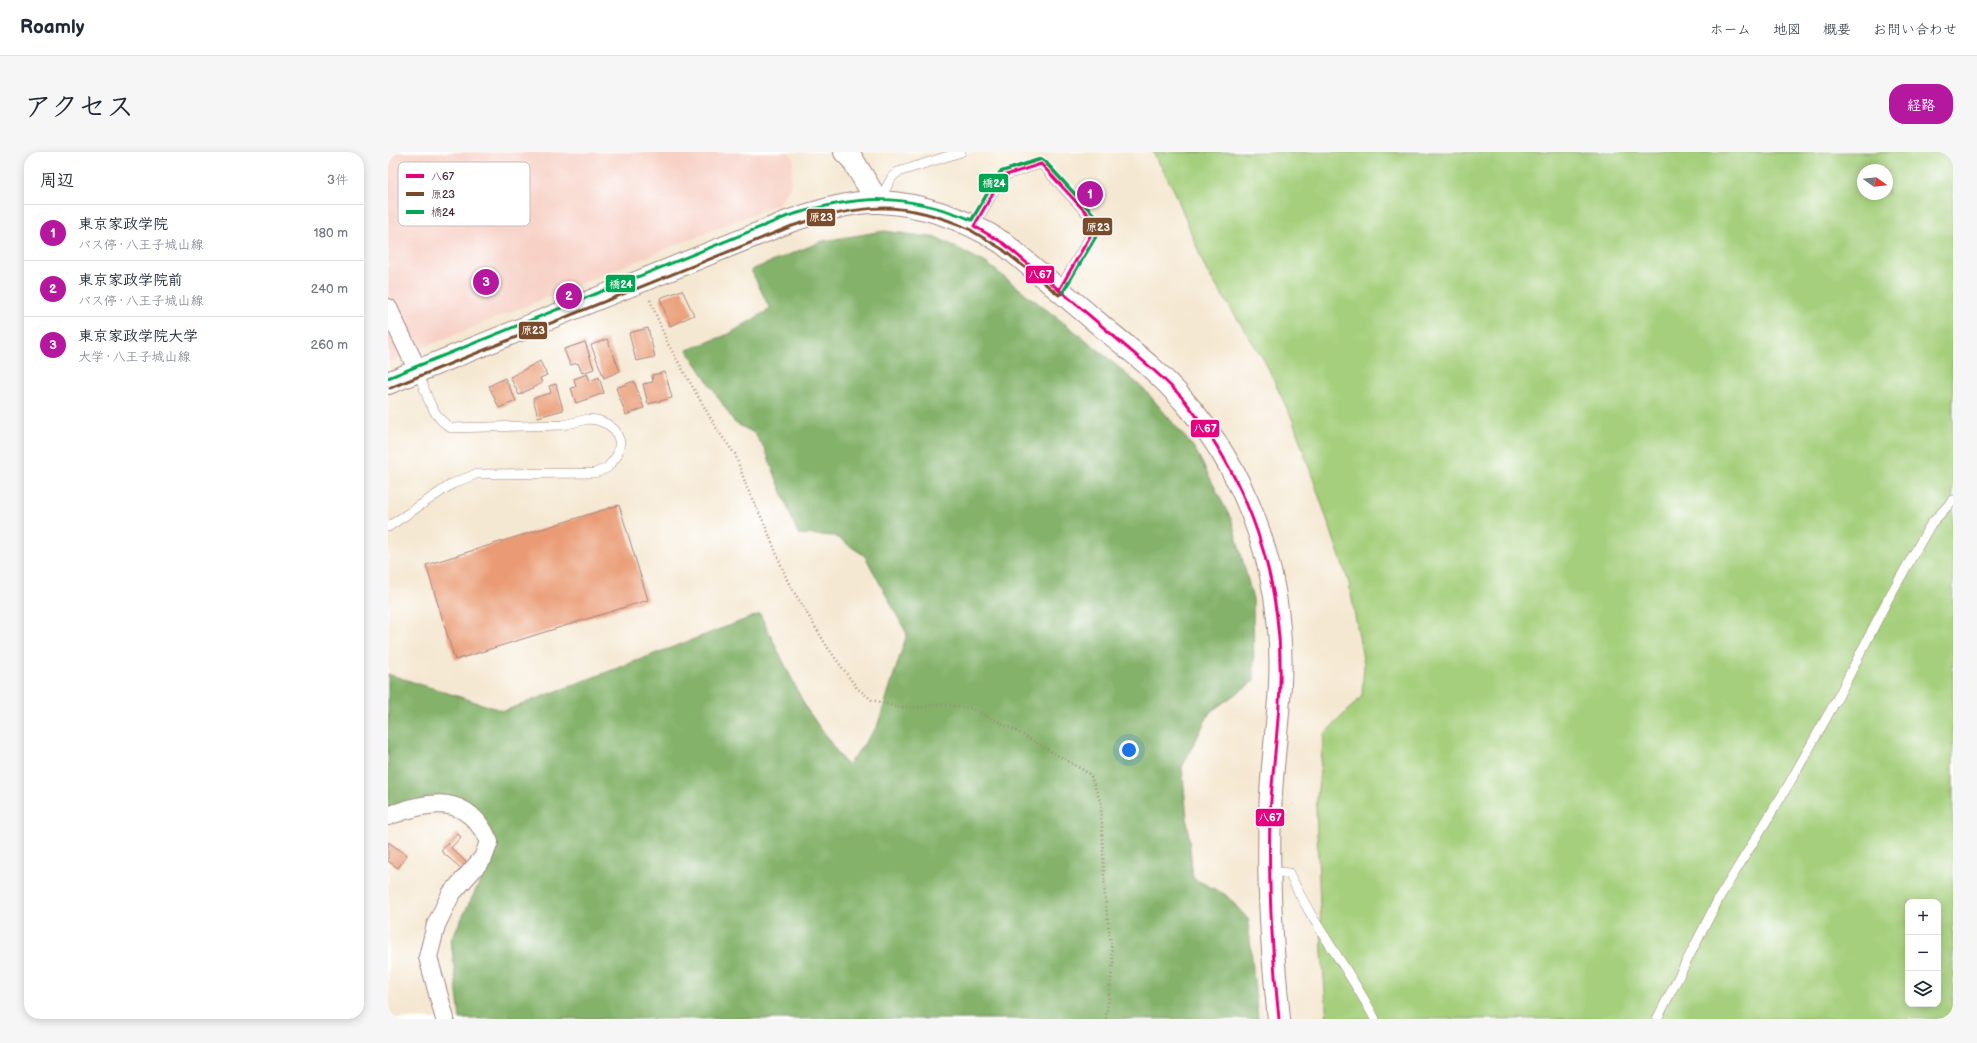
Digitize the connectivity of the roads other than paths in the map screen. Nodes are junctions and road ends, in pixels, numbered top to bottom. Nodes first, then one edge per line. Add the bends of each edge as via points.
1 (845, 152) edge
2 (961, 152) edge
3 (878, 202) junction
4 (974, 226) junction
5 (1059, 290) junction
6 (388, 308) edge
7 (418, 372) junction
8 (388, 383) edge
9 (1953, 500) edge
10 (388, 527) edge
11 (388, 816) edge
12 (1268, 871) junction
13 (445, 1019) edge
14 (1279, 1019) edge
15 (1375, 1019) edge
16 (1657, 1019) edge

1 - 3 main road
2 - 3 lane via 898,172 892,177
3 - 4 main road via 931,210
3 - 7 main road via 832,209 790,220
4 - 5 main road via 1002,243
4 - 5 lane via 1003,176 1041,164 1092,219 1093,231
5 - 12 main road via 1156,372 1185,401 1231,468 1244,492 1259,533 1272,576 1279,626 1280,681
6 - 7 street
7 - 8 main road
7 - 10 lane via 433,412 452,428 563,425 588,419 607,424 616,430 620,442 617,456 607,468 595,473 476,474 452,484
9 - 16 lane via 1931,524 1888,599 1838,697 1789,784 1719,898
11 - 13 street via 413,807 446,804 468,812 483,829 489,842 483,858 451,894 436,924 428,957
12 - 14 main road via 1272,960
12 - 15 lane via 1290,873 1300,897 1362,994

